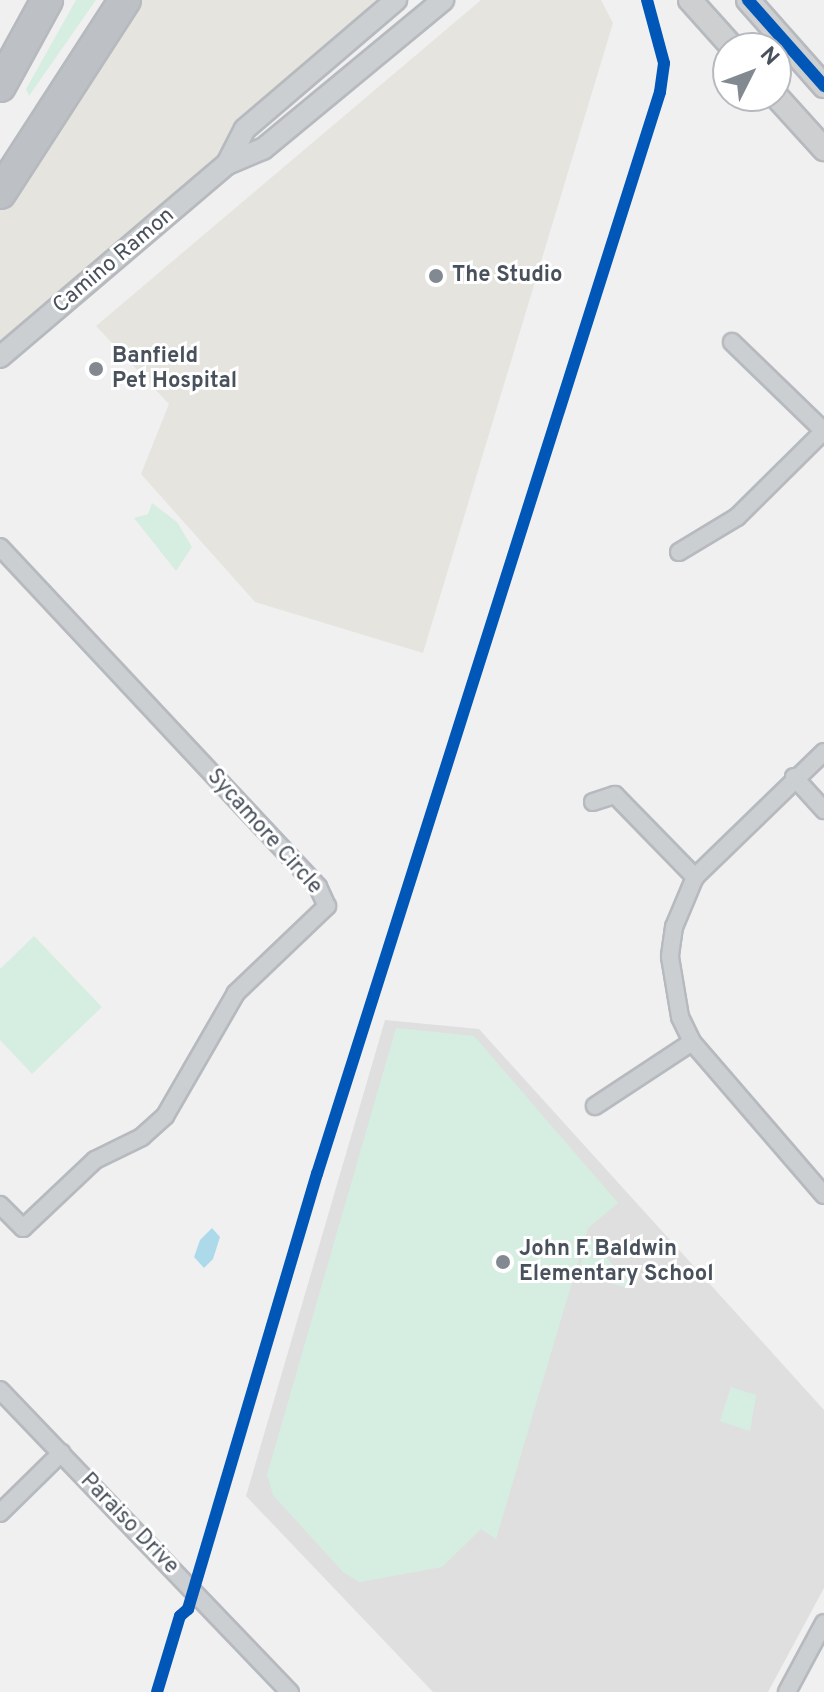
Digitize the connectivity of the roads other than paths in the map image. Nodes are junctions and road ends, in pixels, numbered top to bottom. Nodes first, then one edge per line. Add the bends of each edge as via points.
1 (47, 0) edge
2 (125, 0) edge
3 (396, 0) edge
4 (443, 0) edge
5 (690, 0) edge
6 (748, 0) edge
7 (719, 32) edge
8 (0, 86) edge
9 (824, 86) edge
10 (790, 112) edge
11 (824, 149) edge
12 (227, 164) junction
13 (0, 193) edge
14 (732, 342) dead end
15 (0, 357) edge
16 (824, 431) edge
17 (0, 547) edge
18 (679, 552) dead end
19 (824, 752) edge
20 (794, 777) junction
21 (593, 802) dead end
22 (824, 810) edge
23 (695, 877) junction
24 (692, 1042) junction
25 (595, 1106) dead end
26 (824, 1195) edge
27 (0, 1205) edge
28 (0, 1390) edge
29 (61, 1453) junction
30 (0, 1513) edge
31 (824, 1623) edge
32 (819, 1643) edge
33 (290, 1692) edge
34 (787, 1692) edge

1 - 8 highway
2 - 13 highway
3 - 12 street, Camino Ramon via 245,129
4 - 12 street, Camino Ramon via 263,149
5 - 7 main road
6 - 9 main road
10 - 11 main road
12 - 15 street, Camino Ramon
14 - 16 street
16 - 18 street via 737,517
17 - 27 street, Sycamore Circle via 318,887 327,906 236,993 165,1116 142,1137 95,1160 23,1228
19 - 20 street
20 - 22 street
20 - 23 street
21 - 23 street via 615,795
23 - 24 street via 674,927 670,957 676,1003
24 - 25 street
24 - 26 street
28 - 29 street, Paraiso Drive
29 - 30 street
29 - 33 street, Paraiso Drive
31 - 32 street
32 - 34 street

